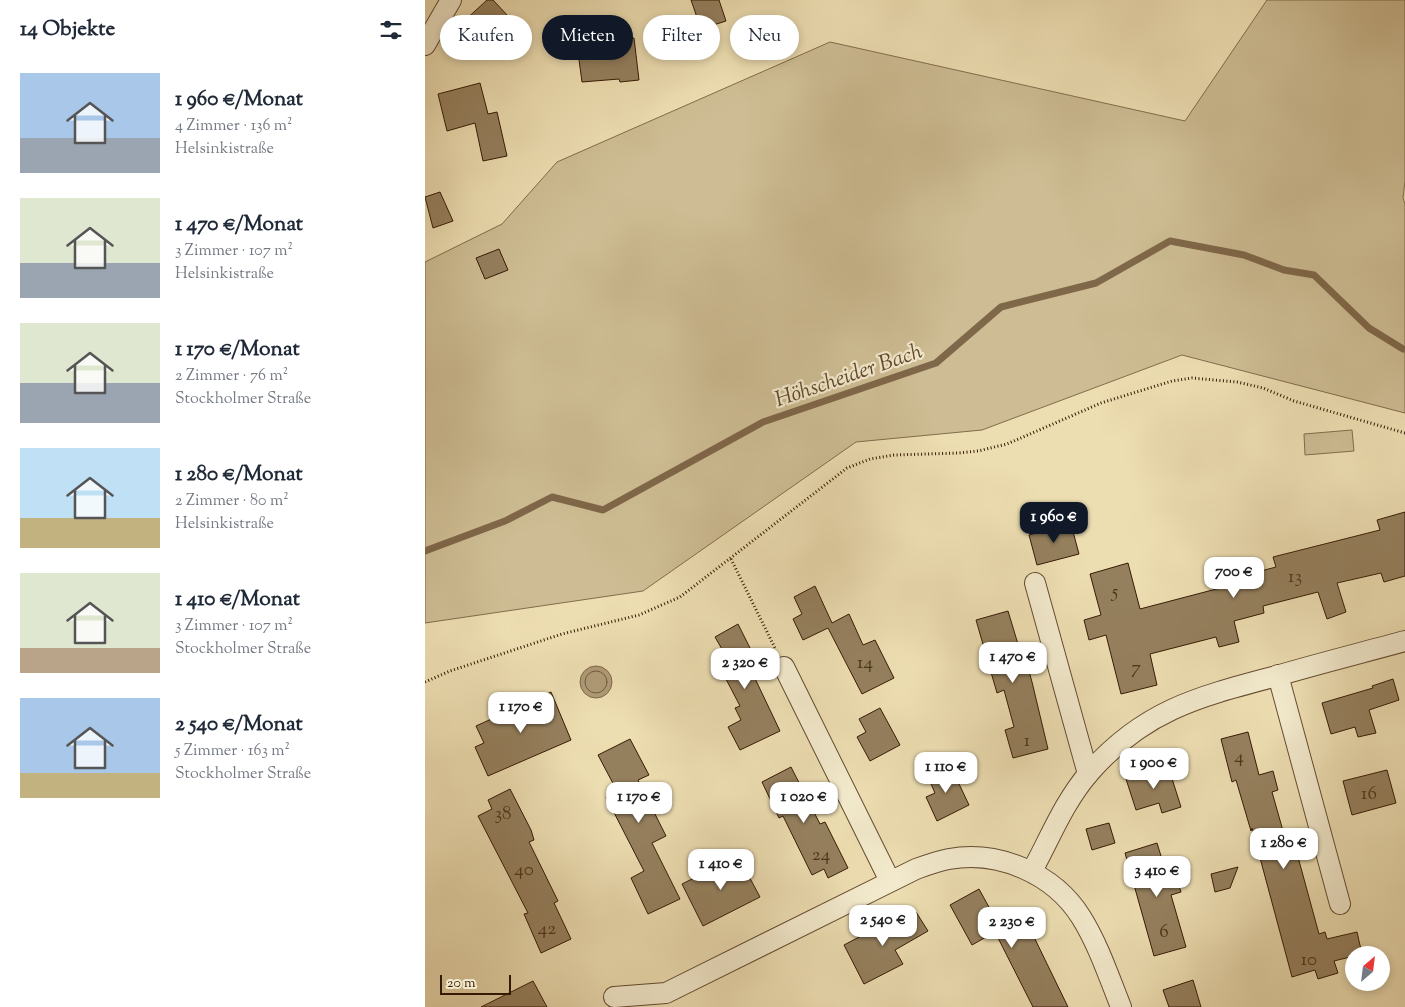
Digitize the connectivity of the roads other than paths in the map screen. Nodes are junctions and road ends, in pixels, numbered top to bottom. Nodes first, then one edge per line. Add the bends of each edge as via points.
1 (451, 0) edge
2 (425, 45) edge
3 (1035, 583) dead end
4 (1405, 641) edge
5 (785, 666) road end
6 (1279, 675) junction
7 (1088, 774) junction
8 (1032, 871) junction
9 (891, 881) junction
10 (1340, 904) dead end
11 (614, 997) dead end
12 (1121, 1007) edge

1 - 2 street
3 - 7 street
4 - 6 street
5 - 9 street
6 - 7 street via 1198,697 1177,706 1133,732
6 - 10 street
7 - 8 street via 1065,808
8 - 9 street via 999,862 958,858 916,869
8 - 12 street via 1057,890 1081,916
9 - 11 street via 666,993

